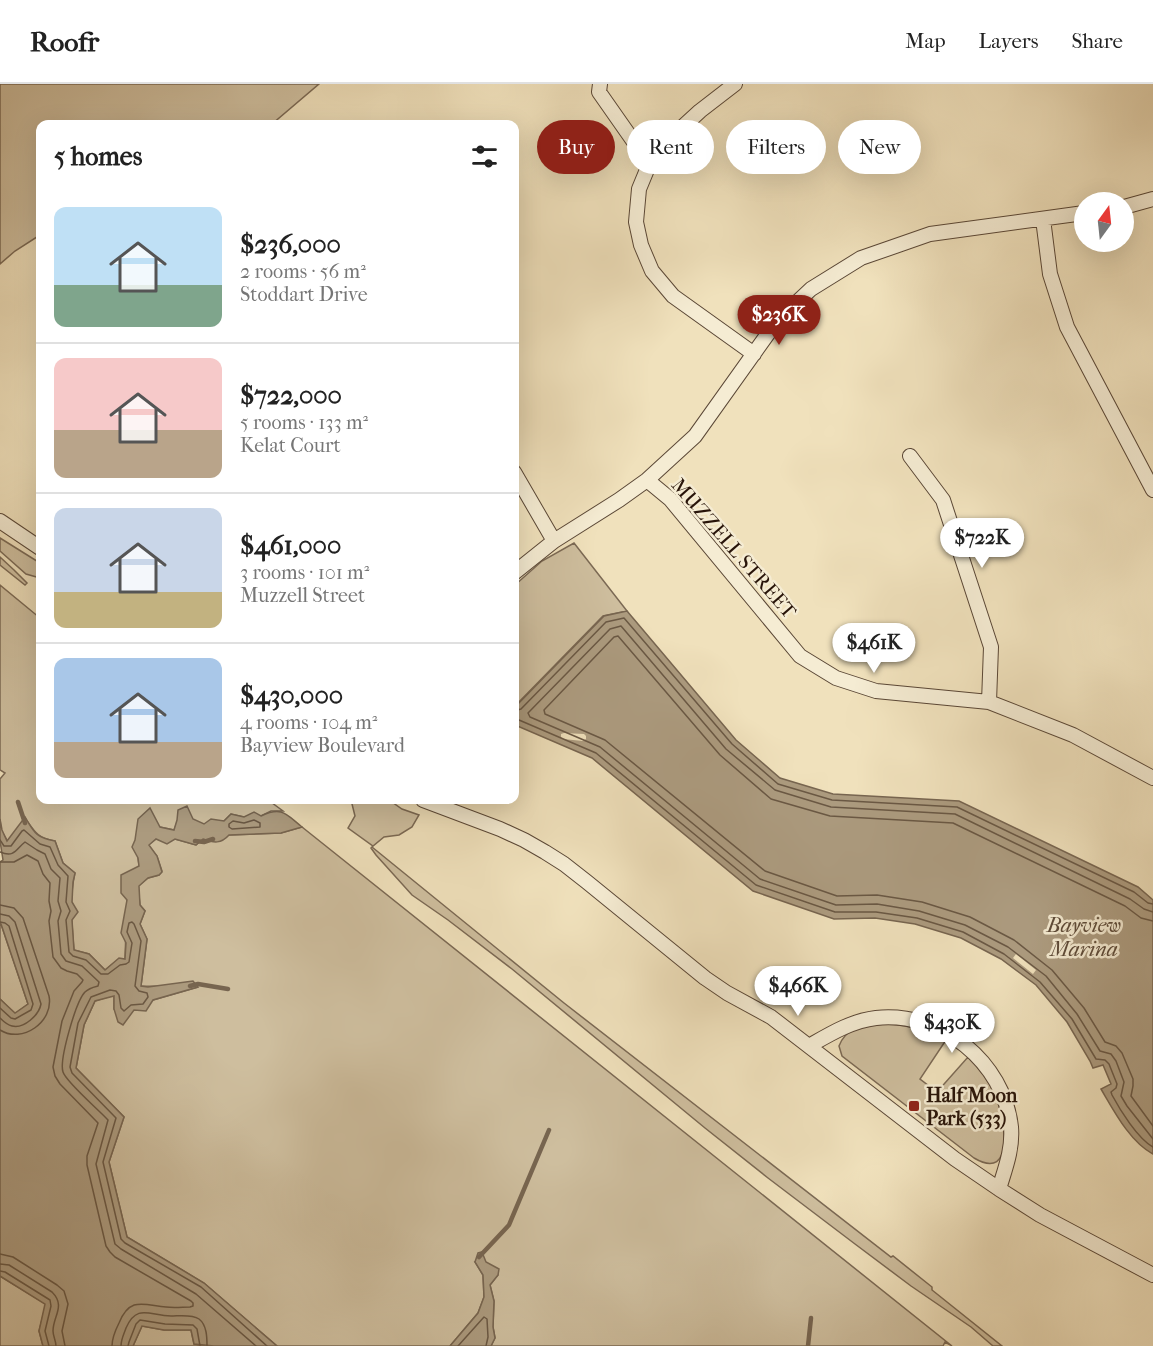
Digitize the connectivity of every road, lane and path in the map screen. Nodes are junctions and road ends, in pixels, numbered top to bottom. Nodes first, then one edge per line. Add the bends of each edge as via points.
1 (600, 84) edge
2 (735, 84) edge
3 (690, 120) edge
4 (627, 132) edge
5 (645, 174) edge
6 (1153, 199) edge
7 (1134, 204) edge
8 (1074, 214) edge
9 (1043, 219) junction
10 (754, 354) junction
11 (910, 456) dead end
12 (647, 480) junction
13 (519, 481) edge
14 (1153, 489) edge
15 (0, 521) edge
16 (554, 541) junction
17 (36, 545) edge
18 (519, 569) edge
19 (989, 702) junction
20 (1153, 778) edge
21 (434, 804) edge
22 (809, 1046) junction
23 (999, 1189) junction
24 (1153, 1275) edge

1 - 4 street via 599,92
2 - 3 street
5 - 10 street via 639,189 636,222 652,271 673,296
6 - 7 street
8 - 9 street
9 - 10 street via 930,234 861,258 811,289 777,321
9 - 14 street via 1050,274 1067,327
10 - 12 street via 695,436
11 - 19 street via 943,500 991,647
12 - 16 street
12 - 19 street, MUZZELL STREET via 670,499 800,656 836,678 876,691
13 - 16 street
15 - 17 street
16 - 18 street
19 - 20 street, MUZZELL STREET via 1073,735
21 - 22 street via 524,840 564,864 705,978 771,1017
22 - 23 street
22 - 23 street via 862,1021 888,1018 926,1023 960,1040 994,1078 1009,1116 1010,1149
23 - 24 street via 1049,1221

